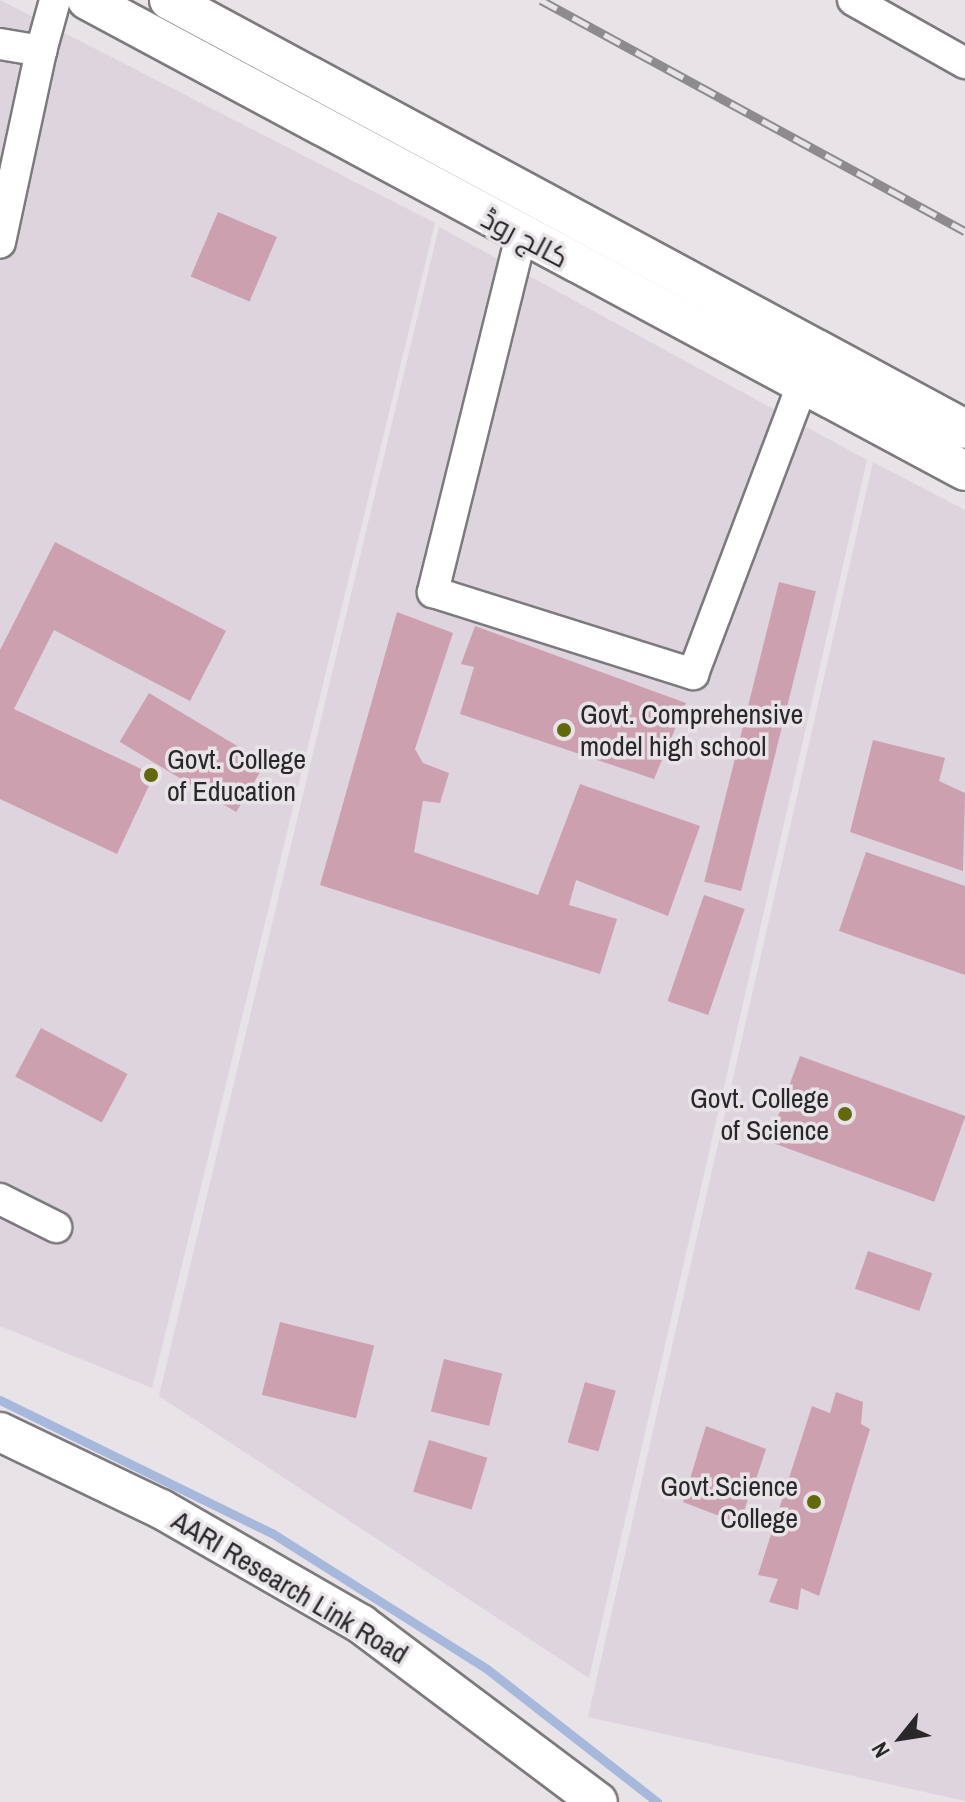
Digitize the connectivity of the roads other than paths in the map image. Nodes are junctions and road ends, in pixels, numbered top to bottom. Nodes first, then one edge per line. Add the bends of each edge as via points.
1 (55, 0) edge
2 (87, 0) edge
3 (169, 0) edge
4 (853, 0) edge
5 (0, 44) edge
6 (41, 51) junction
7 (965, 63) edge
8 (521, 236) junction
9 (0, 243) edge
10 (802, 385) junction
11 (965, 429) edge
12 (965, 471) edge
13 (0, 1199) edge
14 (56, 1227) dead end
15 (0, 1432) edge
16 (598, 1802) edge

1 - 6 street
2 - 8 main road, کالج روڈ
3 - 11 main road, کالج روڈ
4 - 7 street
5 - 6 street
6 - 9 street
8 - 10 main road, کالج روڈ
8 - 10 street via 433,592 693,674
10 - 12 main road, کالج روڈ
13 - 14 street
15 - 16 main road, AARI Research Link Road via 161,1509 361,1624

